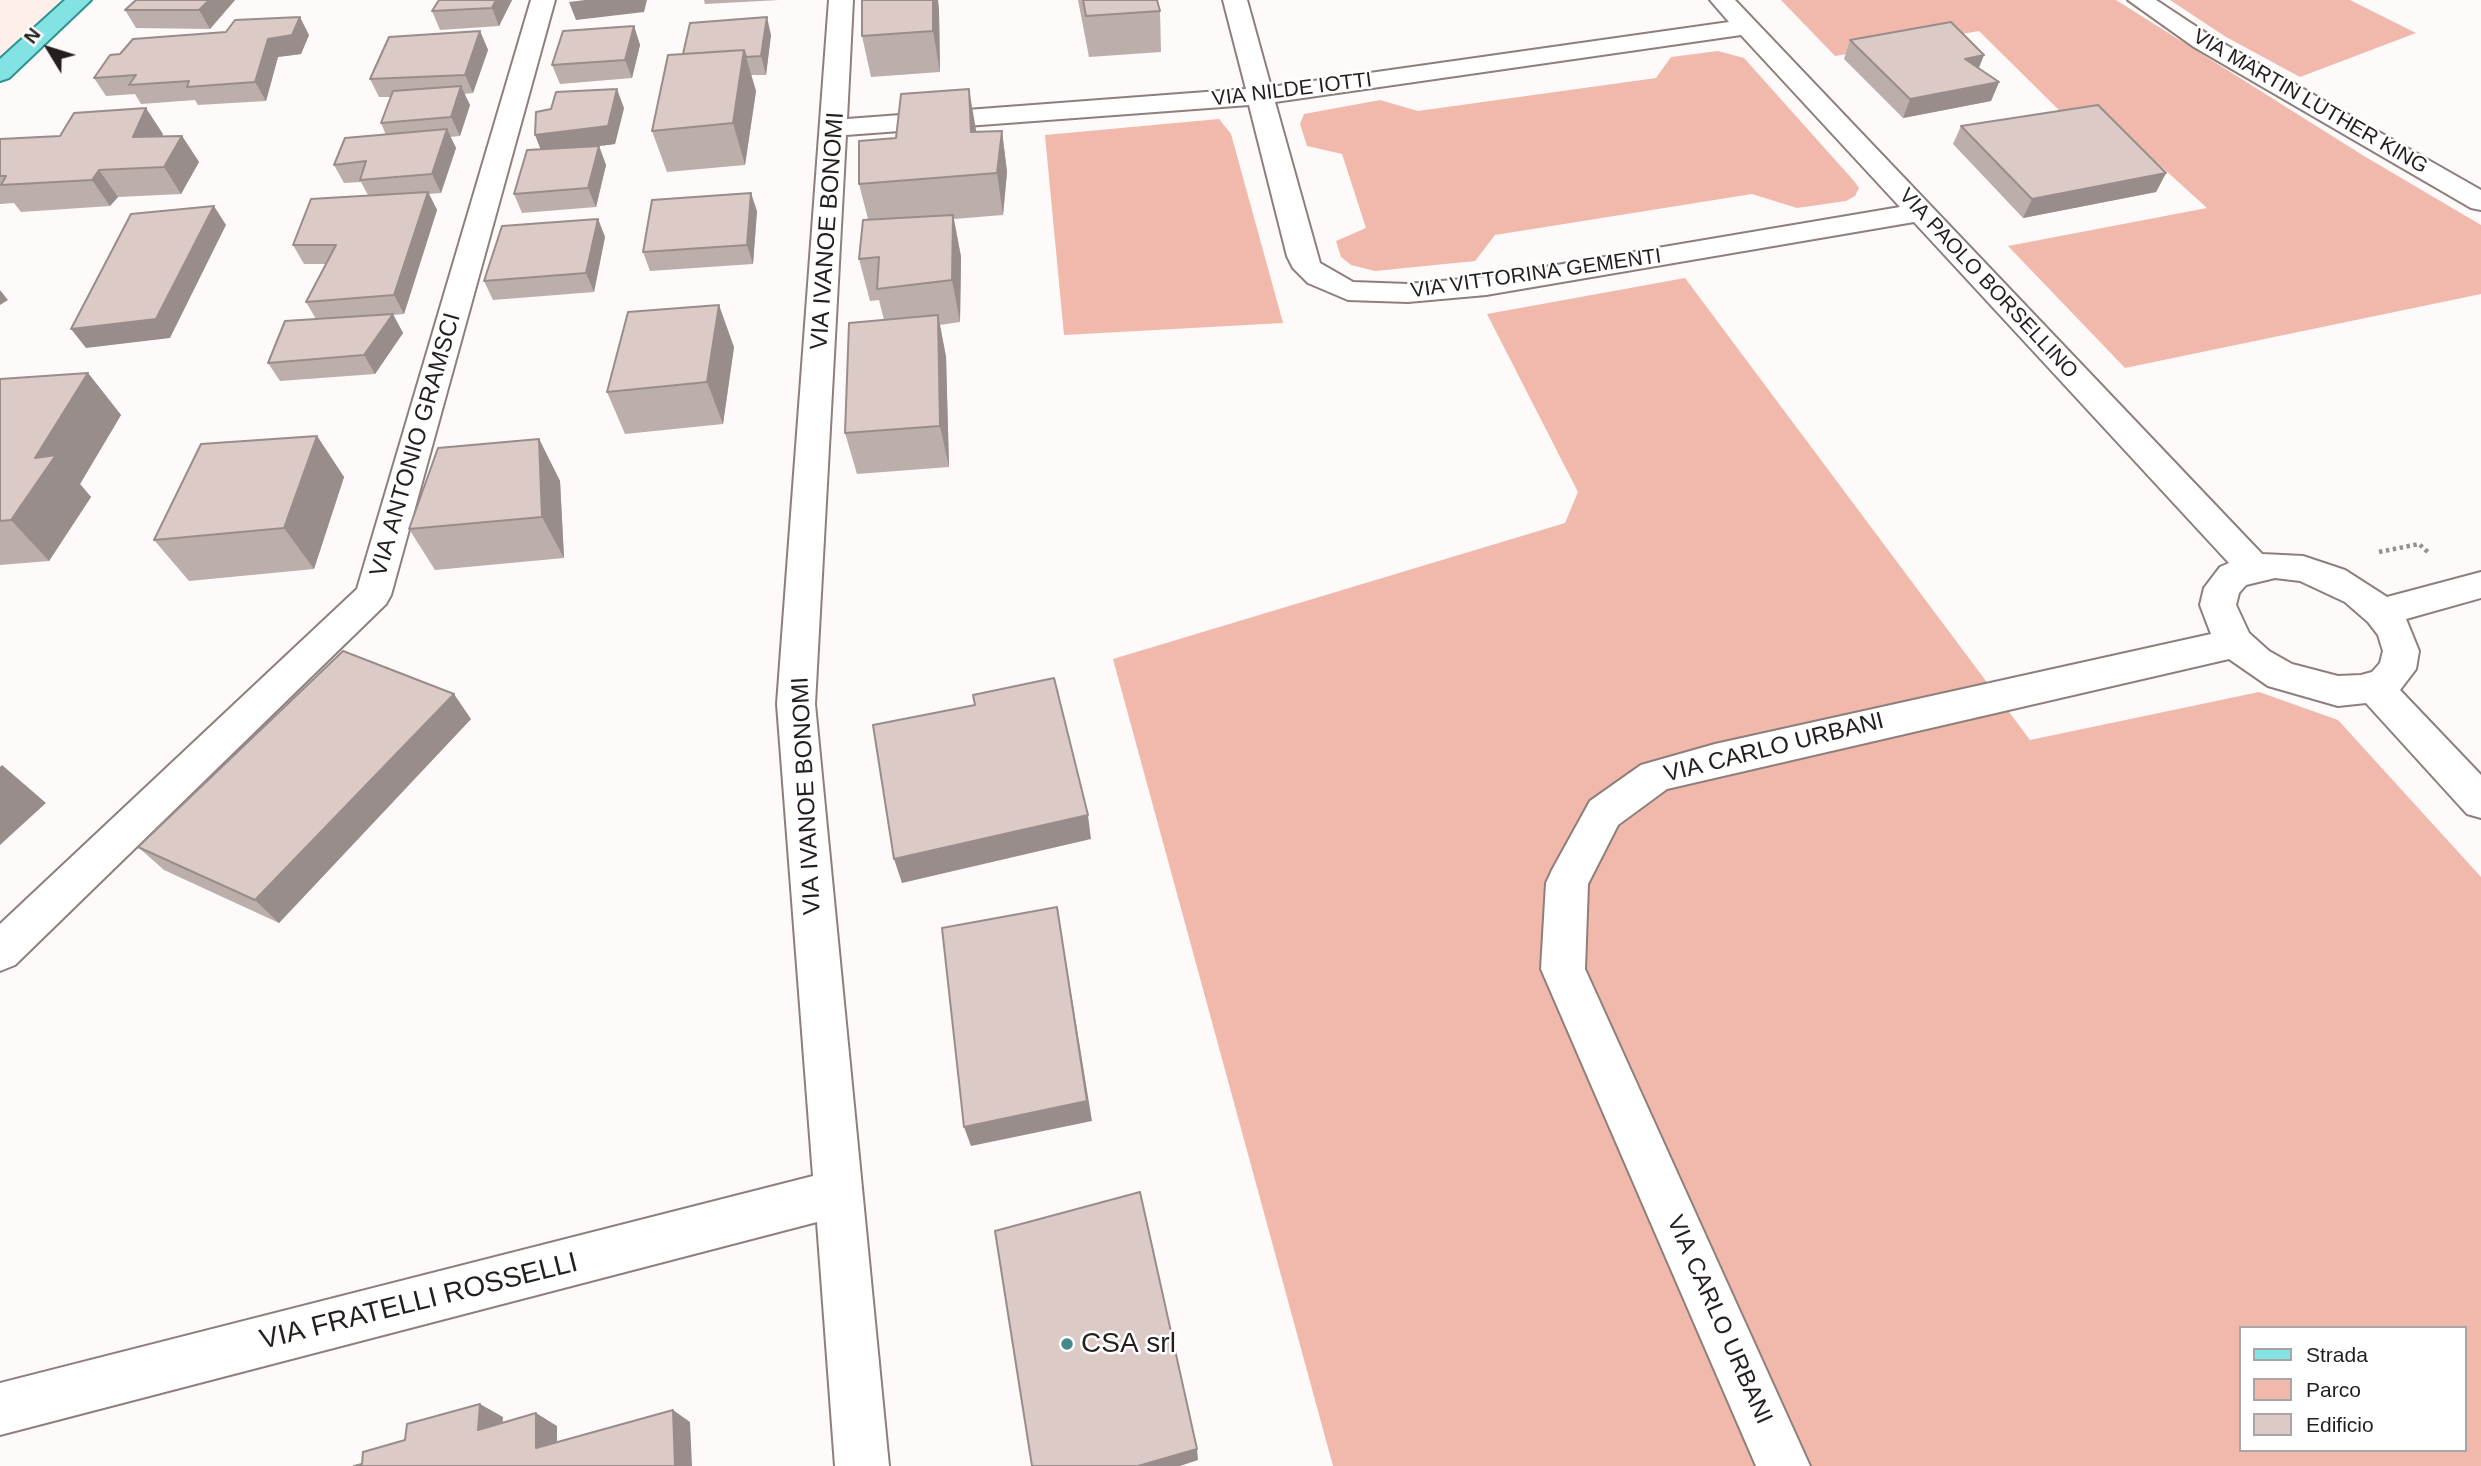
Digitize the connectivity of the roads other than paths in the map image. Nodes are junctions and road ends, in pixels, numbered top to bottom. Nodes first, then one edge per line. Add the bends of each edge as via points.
1 (79, 0) edge
2 (543, 0) edge
3 (841, 0) edge
4 (1236, 0) edge
5 (1721, 0) edge
6 (2140, 0) edge
7 (1746, 27) junction
8 (0, 73) edge
9 (1259, 96) junction
10 (835, 128) junction
11 (2481, 202) edge
12 (1920, 212) junction
13 (2254, 567) junction
14 (2475, 587) edge
15 (2381, 612) junction
16 (2236, 643) junction
17 (2373, 686) junction
18 (2481, 802) edge
19 (0, 952) edge
20 (837, 1193) junction
21 (0, 1409) edge
22 (862, 1466) edge
23 (1783, 1466) edge

1 - 8 main road
2 - 19 street, VIA ANTONIO GRAMSCI via 373,595
3 - 10 street, VIA IVANOE BONOMI
4 - 9 street, VIA VITTORINA GEMENTI
5 - 7 street, VIA PAOLO BORSELLINO
6 - 11 street, VIA MARTIN LUTHER KING via 2203,42
7 - 9 street, VIA NILDE IOTTI
7 - 12 street, VIA PAOLO BORSELLINO
9 - 10 street, VIA NILDE IOTTI
9 - 12 street, VIA VITTORINA GEMENTI via 1302,256 1318,277 1348,291 1408,293 1486,286
10 - 20 street, VIA IVANOE BONOMI via 796,704
12 - 13 street, VIA PAOLO BORSELLINO
13 - 15 street via 2303,569 2332,579
13 - 16 street via 2233,576 2222,588 2218,605
14 - 15 street
15 - 17 street via 2395,631 2401,651 2397,669 2385,682
16 - 17 street via 2281,676 2309,686 2337,691
16 - 23 street, VIA CARLO URBANI via 1655,776 1604,813 1567,883 1563,969
17 - 18 street
20 - 21 street, VIA FRATELLI ROSSELLI
20 - 22 street, VIA IVANOE BONOMI

